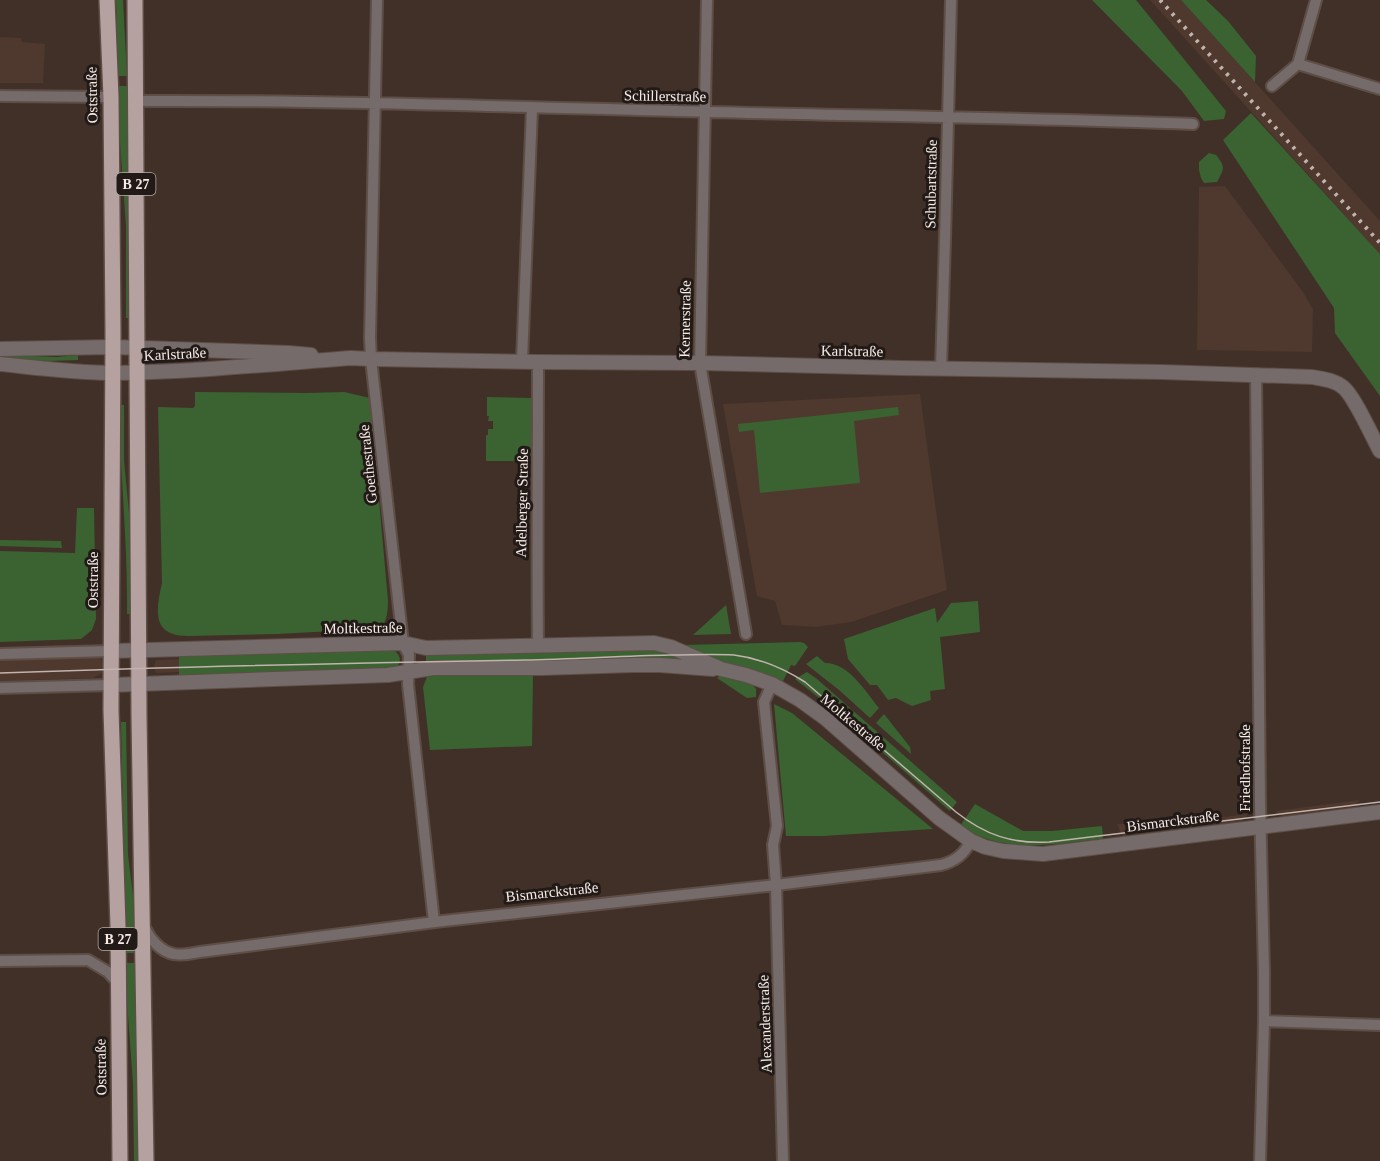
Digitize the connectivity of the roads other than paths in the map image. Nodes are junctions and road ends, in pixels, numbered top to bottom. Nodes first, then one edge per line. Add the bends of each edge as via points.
1 (107, 0) edge
2 (135, 0) edge
3 (377, 0) edge
4 (707, 0) edge
5 (951, 0) edge
6 (1316, 0) edge
7 (1298, 64) junction
8 (1272, 86) dead end
9 (1380, 89) edge
10 (0, 96) edge
11 (111, 97) junction
12 (136, 101) junction
13 (375, 104) junction
14 (532, 108) junction
15 (706, 112) junction
16 (948, 118) junction
17 (1193, 124) dead end
18 (113, 347) junction
19 (137, 348) junction
20 (0, 349) edge
21 (351, 358) junction
22 (371, 358) junction
23 (522, 361) junction
24 (538, 362) junction
25 (699, 363) junction
26 (0, 364) edge
27 (941, 369) junction
28 (138, 372) junction
29 (112, 373) junction
30 (1256, 374) junction
31 (1380, 451) edge
32 (746, 634) dead end
33 (404, 643) junction
34 (538, 646) junction
35 (139, 650) junction
36 (111, 651) junction
37 (0, 654) edge
38 (722, 669) junction
39 (408, 672) junction
40 (139, 684) junction
41 (772, 684) junction
42 (111, 685) junction
43 (0, 688) edge
44 (1380, 812) edge
45 (948, 826) joint
46 (1260, 826) junction
47 (971, 842) junction
48 (776, 885) junction
49 (142, 922) junction
50 (434, 922) junction
51 (0, 961) edge
52 (118, 983) junction
53 (1264, 1021) junction
54 (1380, 1025) edge
55 (120, 1161) edge
56 (146, 1161) edge
57 (783, 1161) edge
58 (1260, 1161) edge

1 - 11 main road, Oststraße / B 27
2 - 12 main road, B 27
3 - 13 street, Goethestraße
4 - 15 street, Kernerstraße
5 - 16 street, Schubartstraße
6 - 7 street
7 - 8 street
7 - 9 street
10 - 11 street
11 - 18 main road, Oststraße / B 27
12 - 13 street, Schillerstraße
12 - 19 main road, B 27
13 - 14 street, Schillerstraße
13 - 22 street, Goethestraße
14 - 15 street, Schillerstraße
14 - 23 street
15 - 16 street, Schillerstraße
15 - 25 street, Kernerstraße
16 - 17 street, Schillerstraße
16 - 27 street, Schubartstraße
18 - 19 street, Karlstraße
18 - 20 street, Karlstraße
18 - 29 main road, Oststraße / B 27
19 - 21 street, Karlstraße via 289,352
19 - 28 main road, B 27
21 - 22 street, Karlstraße
21 - 28 street, Karlstraße
22 - 23 street, Karlstraße
22 - 33 street, Goethestraße
23 - 24 street, Karlstraße
24 - 25 street, Karlstraße
24 - 34 street, Adelberger Straße
25 - 27 street, Karlstraße
25 - 32 street, Kernerstraße
26 - 29 street, Karlstraße
27 - 30 street, Karlstraße
28 - 29 street, Karlstraße
28 - 35 main road, B 27
29 - 36 main road, Oststraße / B 27
30 - 31 street, Karlstraße via 1312,376 1343,387
30 - 46 street, Friedhofstraße
33 - 34 street, Moltkestraße via 426,648
33 - 35 street, Moltkestraße
33 - 39 street, Goethestraße via 409,655
34 - 38 street, Moltkestraße via 665,644
35 - 36 street, Moltkestraße
35 - 40 main road, B 27
36 - 37 street, Moltkestraße
36 - 42 main road, Oststraße / B 27
38 - 39 street, Moltkestraße via 633,665 432,668
38 - 41 street, Moltkestraße
39 - 40 street, Moltkestraße
39 - 50 street, Goethestraße
40 - 42 street, Moltkestraße
40 - 49 main road, B 27
41 - 45 street, Moltkestraße via 818,712
41 - 48 street via 764,702 777,826 773,845
42 - 43 street, Moltkestraße
42 - 52 main road, Oststraße / B 27
44 - 46 street, Bismarckstraße
45 - 47 street, Bismarckstraße
46 - 47 street, Bismarckstraße via 1043,854 1002,851
46 - 53 street, Friedhofstraße
47 - 48 street, Bismarckstraße via 958,859 941,865
48 - 50 street, Bismarckstraße
48 - 57 street, Alexanderstraße
49 - 50 street, Bismarckstraße via 150,939 174,954
49 - 56 main road, B 27
51 - 52 street via 88,960
52 - 55 main road, Oststraße / B 27
53 - 54 street
53 - 58 street, Friedhofstraße

